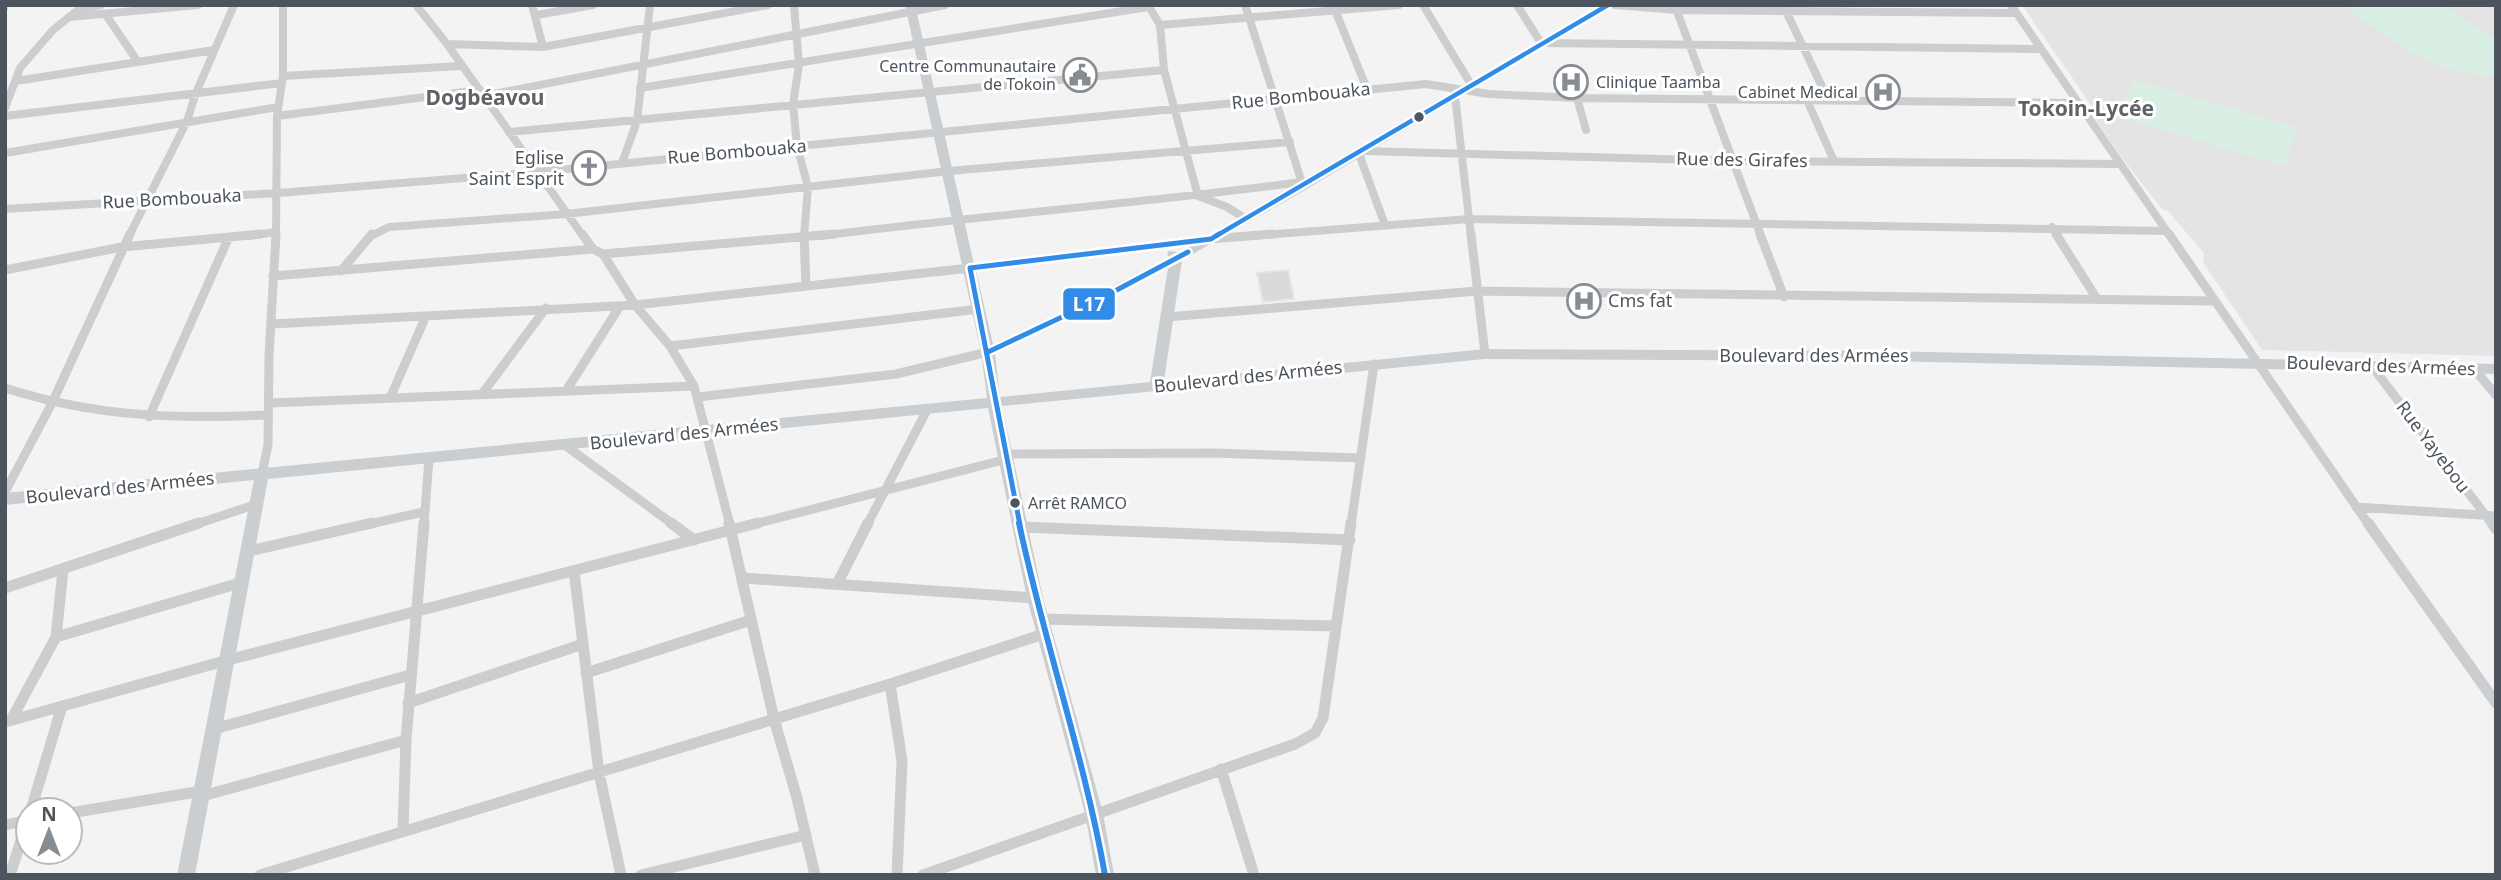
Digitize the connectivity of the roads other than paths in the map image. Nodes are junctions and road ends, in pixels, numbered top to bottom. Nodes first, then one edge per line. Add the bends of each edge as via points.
1 (102, 5) edge
2 (198, 5) edge
3 (234, 5) edge
4 (283, 5) edge
5 (416, 5) edge
6 (532, 5) edge
7 (593, 5) edge
8 (650, 5) edge
9 (768, 5) edge
10 (794, 5) edge
11 (946, 5) edge
12 (1245, 5) edge
13 (1399, 5) edge
14 (1423, 5) edge
15 (1517, 5) edge
16 (1608, 5) edge
17 (1615, 5) edge
18 (1148, 6) edge
19 (81, 7) edge
20 (911, 8) edge
21 (1334, 8) edge
22 (1676, 8) edge
23 (1785, 8) edge
24 (2013, 9) edge
25 (106, 15) junction
26 (537, 15) junction
27 (68, 17) junction
28 (1251, 18) junction
29 (1160, 25) junction
30 (648, 27) junction
31 (796, 34) junction
32 (1541, 43) junction
33 (447, 44) junction
34 (918, 44) junction
35 (1691, 46) junction
36 (1802, 46) junction
37 (543, 47) junction
38 (2040, 49) junction
39 (215, 50) junction
40 (138, 62) junction
41 (643, 64) junction
42 (799, 65) junction
43 (461, 66) junction
44 (1164, 70) junction
45 (283, 80) junction
46 (16, 81) junction
47 (1469, 87) junction
48 (640, 88) junction
49 (1367, 89) junction
50 (931, 92) junction
51 (196, 93) junction
52 (482, 93) junction
53 (1455, 96) junction
54 (1577, 98) junction
55 (1710, 99) junction
56 (1806, 99) junction
57 (1828, 99) junction
58 (1275, 100) junction
59 (2078, 103) junction
60 (793, 104) junction
61 (5, 108) edge
62 (1174, 109) junction
63 (277, 111) junction
64 (5, 116) edge
65 (187, 121) junction
66 (637, 121) junction
67 (1586, 130) dead end
68 (509, 132) junction
69 (939, 132) junction
70 (1290, 142) junction
71 (797, 146) junction
72 (1188, 151) junction
73 (5, 153) edge
74 (1361, 153) junction
75 (1461, 154) junction
76 (1733, 160) junction
77 (1834, 160) junction
78 (621, 163) junction
79 (2120, 164) junction
80 (949, 171) junction
81 (538, 172) junction
82 (1302, 184) junction
83 (808, 187) junction
84 (278, 193) junction
85 (1198, 196) junction
86 (145, 201) junction
87 (5, 209) edge
88 (566, 214) junction
89 (959, 218) junction
90 (1246, 219) junction
91 (1469, 219) junction
92 (1385, 225) junction
93 (1756, 225) junction
94 (2052, 227) junction
95 (2166, 231) junction
96 (276, 232) junction
97 (804, 238) junction
98 (228, 239) junction
99 (1211, 239) junction
100 (1167, 243) junction
101 (122, 247) junction
102 (593, 249) junction
103 (603, 254) junction
104 (1176, 259) junction
105 (970, 268) junction
106 (5, 270) edge
107 (341, 271) junction
108 (273, 276) junction
109 (806, 286) junction
110 (1477, 291) junction
111 (1784, 297) junction
112 (2097, 299) junction
113 (2214, 301) junction
114 (635, 305) junction
115 (620, 306) junction
116 (546, 308) junction
117 (979, 309) junction
118 (426, 316) junction
119 (1167, 317) junction
120 (272, 324) junction
121 (670, 346) junction
122 (988, 352) junction
123 (1485, 354) junction
124 (2257, 362) junction
125 (1374, 364) junction
126 (2371, 365) junction
127 (2474, 369) junction
128 (2496, 369) edge
129 (694, 386) junction
130 (1156, 386) junction
131 (5, 388) edge
132 (566, 391) junction
133 (482, 394) junction
134 (2496, 395) edge
135 (698, 397) junction
136 (390, 398) junction
137 (52, 403) junction
138 (270, 403) junction
139 (994, 403) junction
140 (927, 411) junction
141 (268, 415) junction
142 (149, 418) junction
143 (707, 432) junction
144 (566, 446) junction
145 (1006, 457) junction
146 (429, 458) junction
147 (1361, 458) junction
148 (262, 474) junction
149 (5, 492) edge
150 (885, 493) junction
151 (5, 499) edge
152 (257, 505) junction
153 (2356, 507) junction
154 (423, 512) junction
155 (2490, 516) edge
156 (1021, 527) junction
157 (2496, 529) edge
158 (731, 531) junction
159 (694, 540) junction
160 (1350, 540) junction
161 (249, 551) junction
162 (64, 570) junction
163 (575, 571) junction
164 (743, 578) junction
165 (244, 582) junction
166 (837, 584) junction
167 (5, 588) edge
168 (1035, 598) junction
169 (417, 611) junction
170 (751, 620) junction
171 (1336, 626) junction
172 (1042, 627) junction
173 (56, 637) junction
174 (583, 644) junction
175 (228, 660) junction
176 (586, 673) junction
177 (410, 675) junction
178 (890, 684) junction
179 (408, 703) junction
180 (2496, 703) edge
181 (62, 706) junction
182 (774, 719) junction
183 (8, 721) edge
184 (214, 729) junction
185 (405, 740) junction
186 (1222, 769) junction
187 (599, 773) junction
188 (202, 793) junction
189 (35, 796) edge
190 (84, 811) edge
191 (1094, 813) junction
192 (403, 830) junction
193 (806, 835) junction
194 (186, 875) edge
195 (260, 875) edge
196 (621, 875) edge
197 (641, 875) edge
198 (815, 875) edge
199 (897, 875) edge
200 (922, 875) edge
201 (1105, 875) edge
202 (1254, 875) edge

1 - 19 street
2 - 25 street
3 - 39 street
4 - 45 street
5 - 33 street
6 - 26 street
7 - 26 street
8 - 30 street
9 - 30 street
10 - 31 street
11 - 20 street
12 - 28 street
13 - 21 street
14 - 47 street
15 - 32 street
16 - 32 main road
17 - 22 street
18 - 29 street
18 - 34 street
19 - 27 street
20 - 31 street
20 - 34 main road
21 - 28 street
21 - 49 street
22 - 23 street
22 - 35 street
23 - 24 street
23 - 36 street
24 - 38 street
25 - 27 street
25 - 40 street
26 - 37 street
27 - 46 street via 37,46
28 - 29 street
28 - 58 street
29 - 44 street
30 - 37 street
30 - 41 street
31 - 41 street
31 - 42 street
32 - 35 street
32 - 47 main road
33 - 37 street
33 - 43 street
34 - 42 street
34 - 50 main road
35 - 36 street
35 - 55 street
36 - 38 street
36 - 57 street
38 - 59 street
39 - 40 street
39 - 51 street
40 - 46 street
41 - 48 street
41 - 52 street
42 - 48 street
42 - 60 street
43 - 45 street
43 - 52 street
44 - 50 street
44 - 62 street
45 - 51 street
45 - 63 street
46 - 61 street
47 - 49 street, Rue Bombouaka via 1435,84
47 - 53 main road
47 - 54 street, Rue Bombouaka via 1489,94
48 - 66 street
49 - 58 street, Rue Bombouaka
50 - 60 street
50 - 69 main road
51 - 64 street
51 - 65 street
52 - 63 street
52 - 68 street
53 - 74 main road
53 - 75 street
54 - 55 street, Rue Bombouaka
54 - 67 street
55 - 56 street, Rue Bombouaka
55 - 76 street
56 - 57 street, Rue Bombouaka
56 - 77 street
57 - 59 street, Rue Bombouaka
58 - 62 street, Rue Bombouaka
58 - 70 street
59 - 79 street
60 - 66 street
60 - 71 street
62 - 69 street, Rue Bombouaka
62 - 72 street
63 - 65 street
63 - 84 street
65 - 73 street
65 - 86 street
66 - 68 street
66 - 78 street
68 - 81 street
69 - 71 street, Rue Bombouaka
69 - 80 main road
70 - 72 street
70 - 82 street
71 - 78 street, Rue Bombouaka
71 - 83 street
72 - 80 street
72 - 85 street
74 - 75 street, Rue des Girafes
74 - 82 main road
74 - 92 street
75 - 76 street, Rue des Girafes
75 - 91 street
76 - 77 street, Rue des Girafes
76 - 93 street
77 - 79 street, Rue des Girafes
78 - 81 street, Rue Bombouaka
79 - 95 street
80 - 83 street
80 - 89 main road
81 - 84 street, Rue Bombouaka
81 - 88 street
82 - 85 street
82 - 90 main road
83 - 88 street
83 - 97 street
84 - 86 street, Rue Bombouaka
84 - 96 street
85 - 89 street
85 - 90 street
86 - 87 street, Rue Bombouaka
86 - 101 street
88 - 102 street
88 - 107 street via 381,229
89 - 97 street
89 - 105 main road
90 - 99 main road
91 - 92 street
91 - 93 street
91 - 110 street
92 - 99 street
93 - 94 street
93 - 111 street
94 - 95 street
94 - 112 street
95 - 113 street
96 - 98 street
96 - 108 street
97 - 103 street
97 - 109 street
98 - 101 street
98 - 142 street
99 - 100 main road
99 - 104 main road
100 - 104 main road
100 - 105 main road
101 - 106 street
101 - 137 street
102 - 103 street
102 - 107 street
103 - 114 street
104 - 119 main road
104 - 122 main road
105 - 109 street
105 - 117 main road
107 - 108 street
108 - 120 street
109 - 114 street
110 - 111 street
110 - 119 street
110 - 123 street
111 - 112 street
112 - 113 street
113 - 124 street
114 - 115 street
114 - 121 street
115 - 116 street
115 - 132 street
116 - 118 street
116 - 133 street
117 - 121 street
117 - 122 main road
118 - 120 street
118 - 136 street
119 - 130 main road
120 - 138 street
121 - 129 street
122 - 135 street via 897,374
122 - 139 main road
123 - 124 main road, Boulevard des Armées
123 - 125 main road, Boulevard des Armées
124 - 126 main road, Boulevard des Armées
124 - 153 street
125 - 130 main road, Boulevard des Armées
125 - 147 street
126 - 127 main road, Boulevard des Armées
126 - 155 street, Rue Yayebou
127 - 128 main road, Boulevard des Armées
127 - 134 street
129 - 132 street
129 - 135 street
130 - 139 main road, Boulevard des Armées
131 - 137 street
132 - 133 street
133 - 136 street
135 - 143 street
136 - 138 street
137 - 142 street
137 - 149 street
138 - 141 street
139 - 140 main road, Boulevard des Armées
139 - 145 main road
140 - 143 main road, Boulevard des Armées
140 - 150 street
141 - 142 street
141 - 148 street
143 - 144 main road, Boulevard des Armées
143 - 158 street
144 - 146 main road, Boulevard des Armées
144 - 159 street
145 - 147 street via 1213,453
145 - 150 street
145 - 156 main road
146 - 148 main road, Boulevard des Armées
146 - 154 street
147 - 160 street
148 - 151 main road, Boulevard des Armées
148 - 152 main road
150 - 158 street
150 - 166 street
152 - 161 main road
152 - 162 street
153 - 155 street
153 - 180 street
154 - 161 street
154 - 169 street
155 - 157 street, Rue Yayebou
156 - 160 street
156 - 168 main road
158 - 159 street
158 - 164 street
159 - 163 street
160 - 171 street
161 - 165 main road
162 - 167 street
162 - 173 street
163 - 169 street
163 - 174 street
164 - 166 street
164 - 170 street
165 - 173 street
165 - 175 main road
166 - 168 street
168 - 172 main road
169 - 175 street
169 - 177 street
170 - 176 street
170 - 182 street
171 - 172 street
171 - 186 street via 1323,718 1315,733
172 - 178 street
172 - 191 main road
173 - 183 street
174 - 176 street
174 - 179 street
175 - 181 street
175 - 184 main road
176 - 187 street
177 - 179 street
177 - 184 street
178 - 182 street
178 - 199 street via 902,761
179 - 185 street
181 - 183 street
181 - 189 street
182 - 187 street
182 - 193 street
184 - 188 main road
185 - 188 street
185 - 192 street
186 - 191 street
186 - 202 street
187 - 192 street
187 - 196 street
188 - 190 street
188 - 194 main road
191 - 200 street
191 - 201 main road
192 - 195 street
193 - 197 street
193 - 198 street

